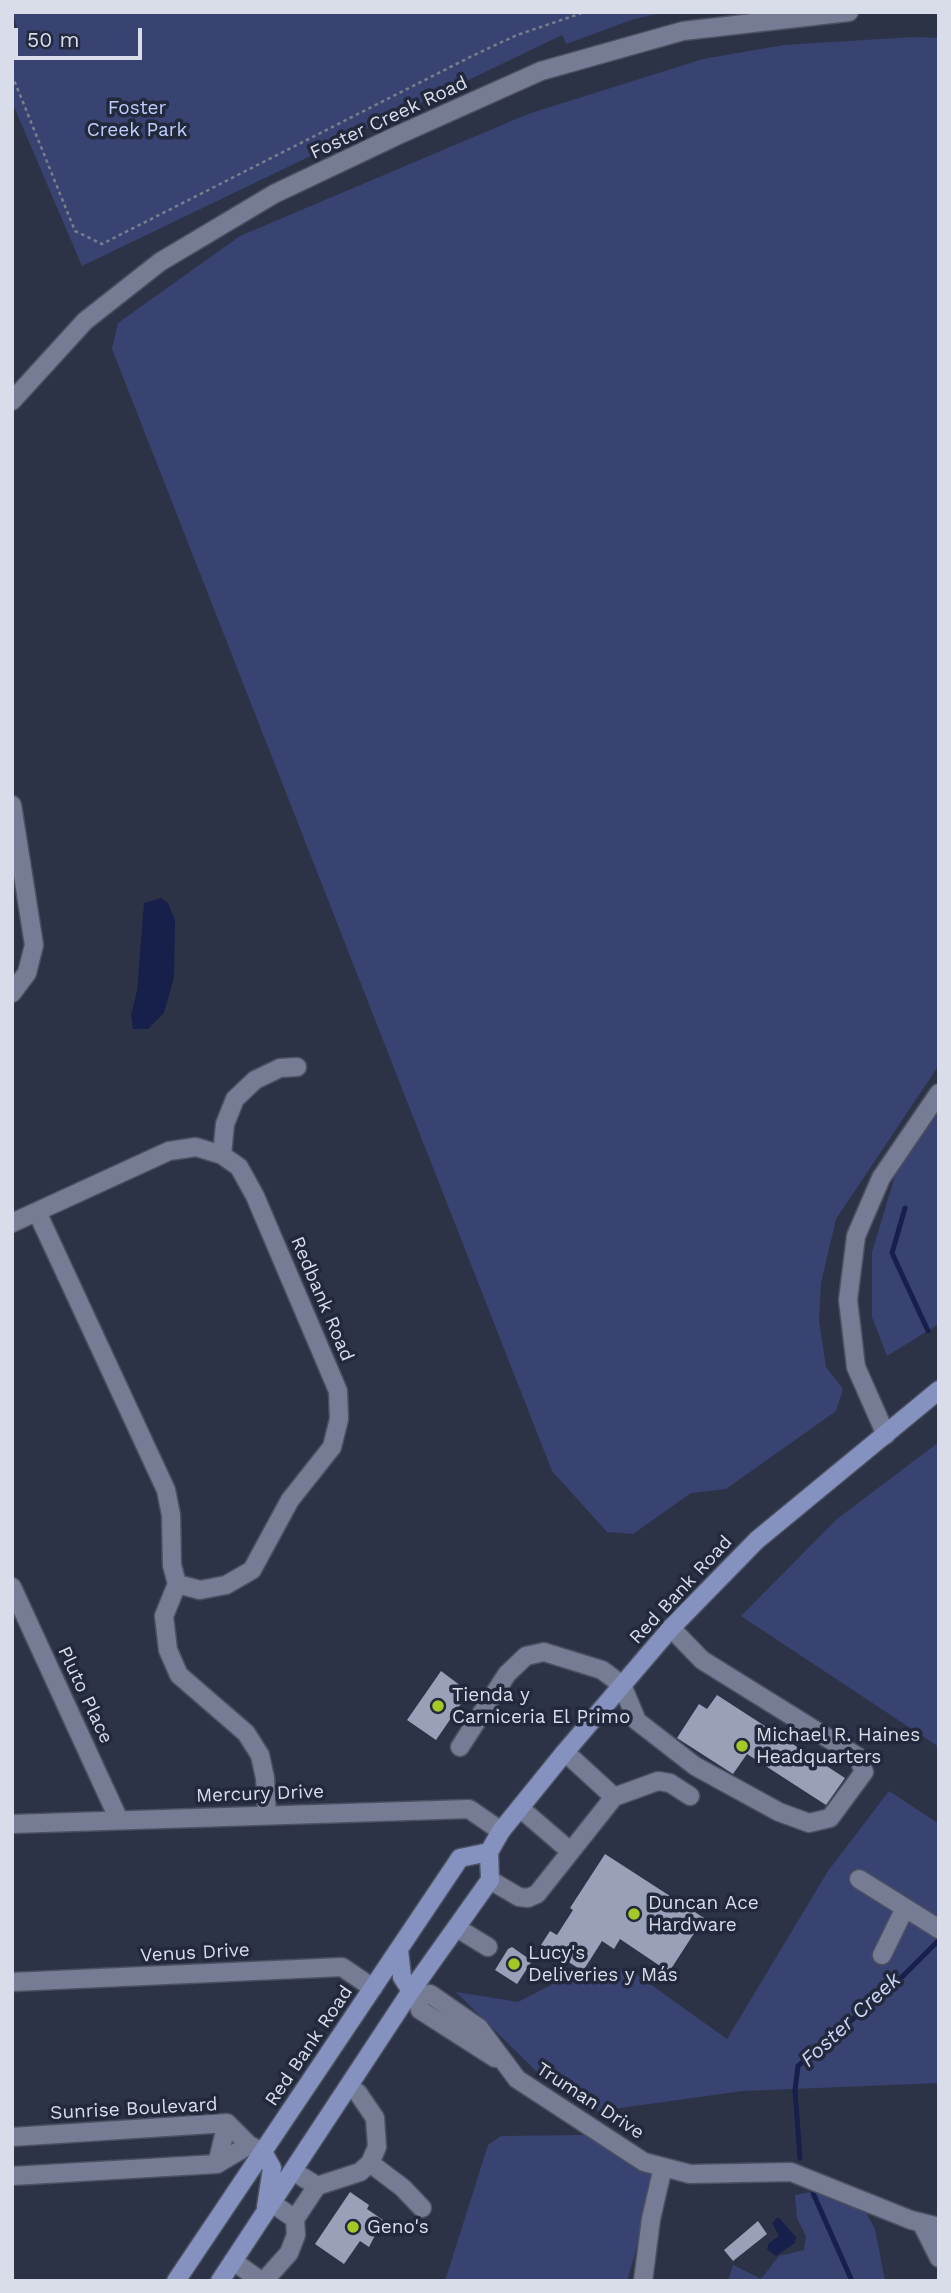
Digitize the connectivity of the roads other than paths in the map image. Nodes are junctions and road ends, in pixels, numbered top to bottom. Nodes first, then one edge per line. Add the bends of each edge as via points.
1 (849, 12) edge
2 (830, 13) edge
3 (12, 401) edge
4 (12, 806) edge
5 (12, 993) edge
6 (297, 1067) dead end
7 (939, 1093) edge
8 (222, 1155) junction
9 (37, 1212) junction
10 (12, 1223) edge
11 (939, 1390) edge
12 (886, 1435) junction
13 (177, 1584) junction
14 (12, 1587) edge
15 (670, 1628) junction
16 (622, 1685) junction
17 (460, 1747) dead end
18 (565, 1752) junction
19 (690, 1796) dead end
20 (614, 1797) junction
21 (520, 1808) junction
22 (267, 1815) junction
23 (119, 1820) junction
24 (12, 1824) edge
25 (501, 1831) junction
26 (570, 1851) junction
27 (489, 1852) junction
28 (859, 1879) dead end
29 (489, 1880) junction
30 (905, 1908) junction
31 (457, 1928) junction
32 (939, 1929) edge
33 (488, 1947) dead end
34 (399, 1950) junction
35 (882, 1955) dead end
36 (12, 1982) edge
37 (373, 1988) junction
38 (414, 1993) junction
39 (348, 2087) junction
40 (227, 2123) junction
41 (12, 2137) edge
42 (256, 2148) junction
43 (370, 2163) junction
44 (217, 2164) junction
45 (663, 2167) junction
46 (293, 2171) junction
47 (12, 2176) edge
48 (317, 2186) junction
49 (268, 2208) junction
50 (422, 2208) dead end
51 (295, 2219) junction
52 (930, 2226) edge
53 (939, 2258) edge
54 (233, 2261) junction
55 (176, 2281) edge
56 (220, 2281) edge
57 (263, 2281) edge
58 (643, 2281) edge

1 - 2 street, Foster Creek Road
2 - 3 street, Foster Creek Road via 683,32 541,71 274,194 160,262 85,321
4 - 5 street via 34,945 27,973
6 - 8 street via 280,1068 255,1080 235,1100 225,1124
7 - 12 street via 881,1178 856,1236 848,1300 856,1367
8 - 9 street via 196,1147 169,1151
8 - 13 street, Redbank Road via 239,1167 255,1196 334,1381 339,1419 332,1447 290,1500 252,1570 226,1585 200,1590
9 - 10 street
9 - 13 street via 166,1490
11 - 12 main road, Red Bank Road
12 - 15 main road, Red Bank Road via 757,1540
13 - 22 street via 164,1616 168,1650 179,1675 246,1733 260,1755
14 - 23 street, Pluto Place
15 - 16 main road, Red Bank Road
15 - 16 street via 702,1660 858,1757 864,1772 830,1818 809,1823 779,1812 695,1766 637,1721
16 - 17 street via 602,1670 571,1658 544,1651 526,1656 507,1674
16 - 18 main road, Red Bank Road
18 - 20 street
18 - 21 main road, Red Bank Road
19 - 20 street via 658,1781
20 - 26 street
21 - 25 main road, Red Bank Road
21 - 26 street
22 - 23 street, Mercury Drive
22 - 25 street, Mercury Drive via 469,1809
23 - 24 street, Mercury Drive
25 - 27 main road, Red Bank Road
26 - 29 street via 537,1894 528,1898
27 - 29 main road, Red Bank Road
27 - 34 main road, Red Bank Road via 460,1858
28 - 30 street
29 - 31 main road
30 - 32 street
30 - 35 street
31 - 33 street
31 - 38 main road
34 - 37 main road, Red Bank Road
34 - 38 main road via 402,1977
36 - 37 street, Venus Drive via 342,1967
37 - 42 main road, Red Bank Road
38 - 39 main road
38 - 45 street, Truman Drive via 421,2010 507,2065 517,2079 644,2162
39 - 43 street via 363,2099 375,2119 377,2147
39 - 46 main road
40 - 41 street, Sunrise Boulevard
40 - 42 street, Sunrise Boulevard
40 - 44 street
42 - 44 street
42 - 49 main road via 272,2168
42 - 55 main road, Red Bank Road
43 - 48 street via 360,2172
43 - 50 street
44 - 47 street
45 - 52 street, Truman Drive via 690,2174 791,2172
45 - 58 street
46 - 48 street
46 - 49 main road
48 - 51 street
49 - 51 street
49 - 54 main road
51 - 57 street via 296,2235 289,2253
52 - 53 street
54 - 56 main road
54 - 57 street

